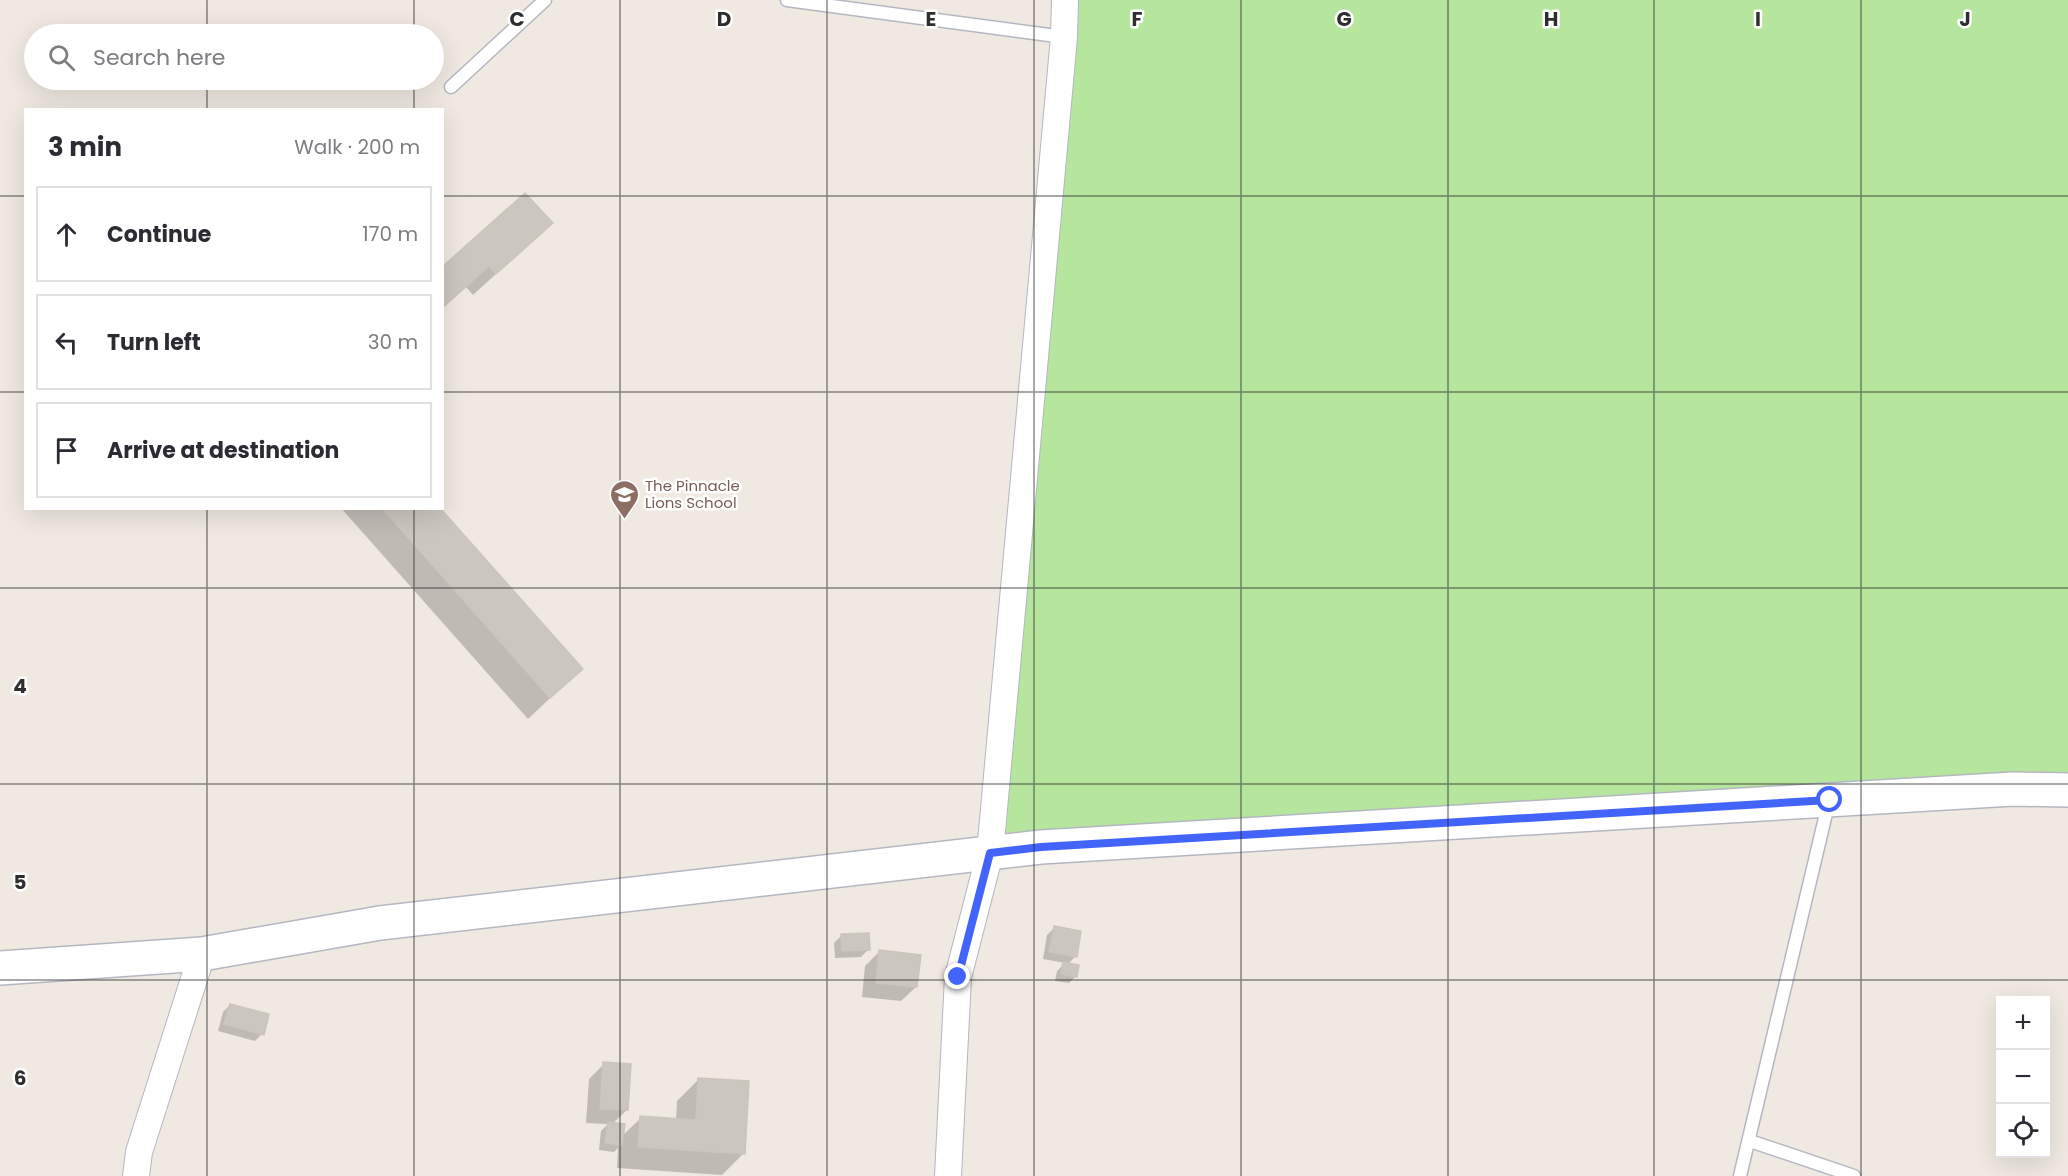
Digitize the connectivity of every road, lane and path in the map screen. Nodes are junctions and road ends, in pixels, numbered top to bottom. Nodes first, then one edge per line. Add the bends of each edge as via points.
1 (545, 0) edge
2 (787, 0) edge
3 (1065, 0) edge
4 (1064, 37) junction
5 (451, 87) dead end
6 (2068, 790) edge
7 (1830, 800) junction
8 (990, 853) junction
9 (202, 954) junction
10 (0, 968) edge
11 (1750, 1141) junction
12 (136, 1176) edge
13 (948, 1176) edge
14 (1740, 1176) edge
15 (1854, 1176) edge

1 - 5 lane
2 - 4 lane
3 - 4 street
4 - 8 street
6 - 7 main road via 2013,789
7 - 8 main road
7 - 11 lane
8 - 9 main road via 380,923
8 - 13 street via 958,977
9 - 10 main road
9 - 12 street via 139,1152
11 - 14 lane
11 - 15 lane

